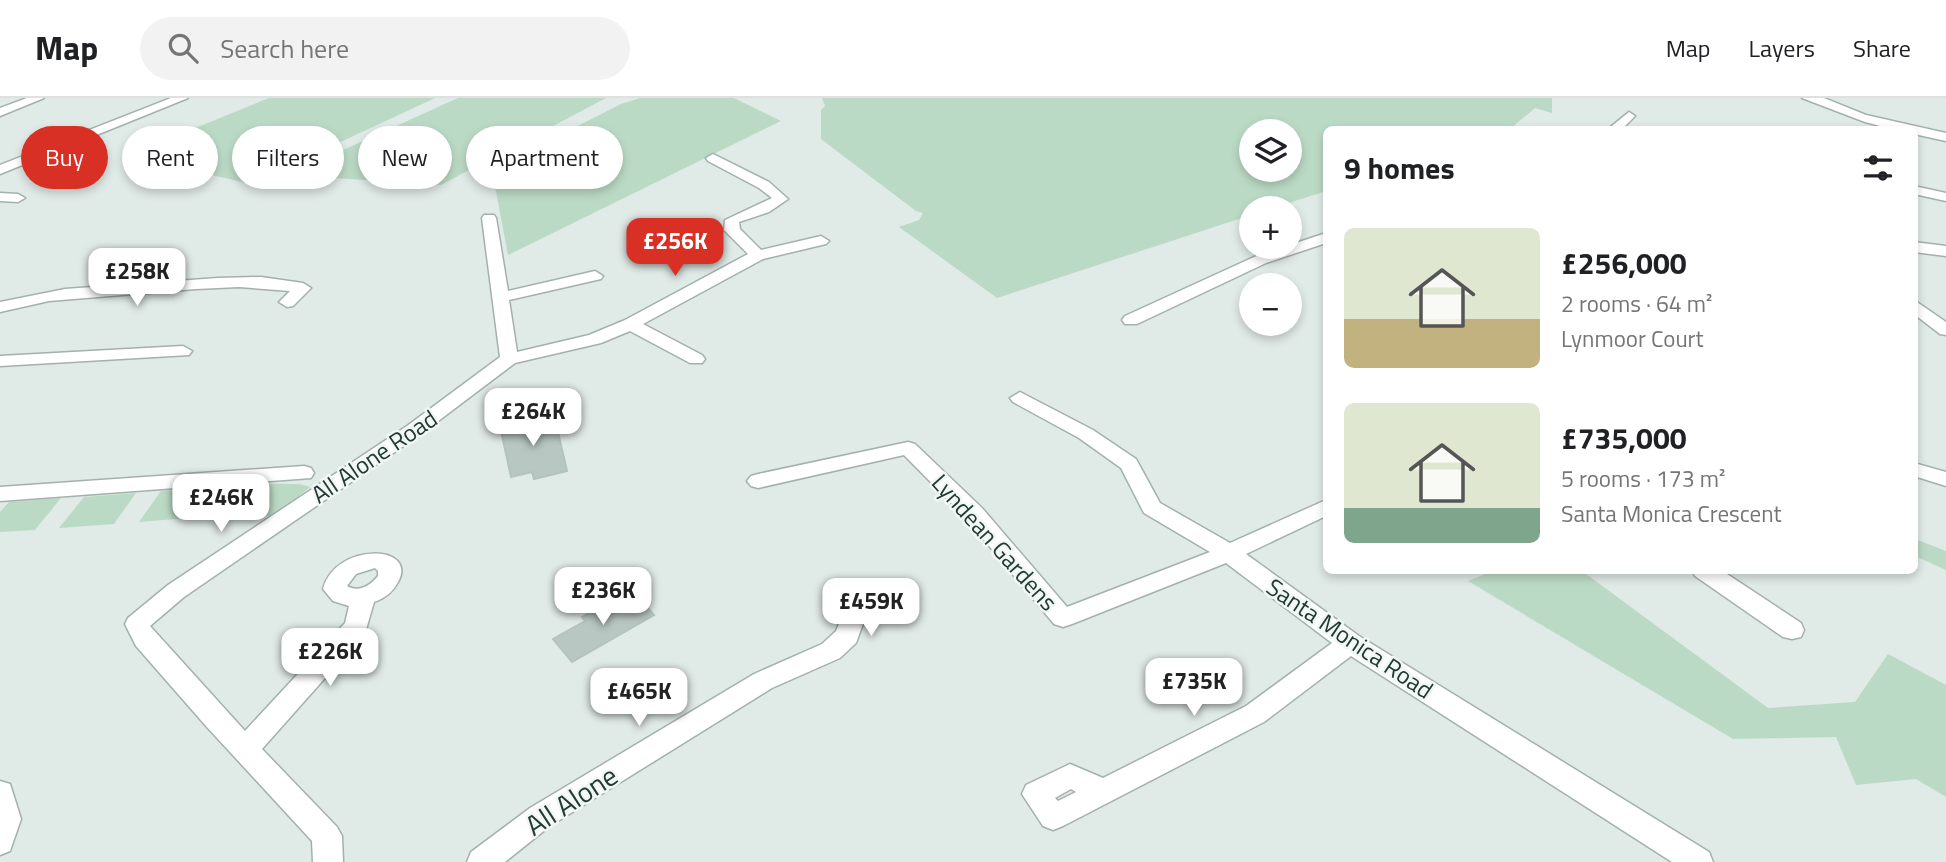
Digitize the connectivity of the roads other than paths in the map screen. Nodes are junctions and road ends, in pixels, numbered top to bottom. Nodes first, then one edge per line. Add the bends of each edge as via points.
1 (38, 98) edge
2 (182, 98) edge
3 (1820, 98) edge
4 (0, 112) edge
5 (1629, 116) dead end
6 (1618, 126) edge
7 (1898, 126) edge
8 (1918, 131) edge
9 (1946, 137) edge
10 (713, 158) dead end
11 (0, 170) edge
12 (1918, 191) edge
13 (0, 197) edge
14 (1946, 197) edge
15 (18, 198) dead end
16 (489, 218) dead end
17 (1323, 239) edge
18 (821, 241) dead end
19 (1918, 248) edge
20 (1946, 251) edge
21 (758, 255) junction
22 (594, 276) dead end
23 (501, 297) junction
24 (287, 302) dead end
25 (0, 307) edge
26 (1918, 308) edge
27 (1131, 320) dead end
28 (631, 324) junction
29 (1946, 330) edge
30 (183, 351) dead end
31 (509, 359) junction
32 (696, 359) dead end
33 (0, 361) edge
34 (1020, 398) dead end
35 (1918, 470) edge
36 (304, 472) dead end
37 (1946, 479) edge
38 (758, 481) dead end
39 (0, 494) edge
40 (1323, 508) edge
41 (1229, 553) junction
42 (1709, 574) edge
43 (363, 596) dead end
44 (850, 600) dead end
45 (1792, 629) dead end
46 (1350, 643) junction
47 (245, 746) junction
48 (0, 793) edge
49 (1053, 817) dead end
50 (0, 842) edge
51 (328, 862) edge
52 (482, 862) edge
53 (1698, 862) edge

1 - 4 street
2 - 11 street
3 - 7 street via 1854,115
5 - 6 street
8 - 9 street
10 - 21 street via 781,199 732,220 732,230
12 - 14 street
13 - 15 street
16 - 23 street
17 - 27 street via 1260,260
18 - 21 street
19 - 20 street
21 - 28 street
22 - 23 street
23 - 31 street
24 - 25 street via 303,288 276,282 237,282 48,296
26 - 29 street
28 - 31 street via 595,339
28 - 32 street
30 - 33 street
31 - 47 street, All Alone Road via 414,430 176,591 137,624 215,718
34 - 41 street, Santa Monica Road via 1129,464 1152,508
35 - 37 street
36 - 39 street
38 - 41 street, Lyndean Gardens via 908,448 974,513 1063,618
40 - 41 street
41 - 46 street, Santa Monica Road
42 - 45 street
43 - 47 street via 356,627
44 - 52 street, All Alone via 852,621 847,636 831,651 763,681 540,817
46 - 49 street via 1255,714 1103,791 1070,776 1036,794
46 - 53 street, Santa Monica Road
47 - 51 street, All Alone Road via 327,836
48 - 50 street via 7,819

